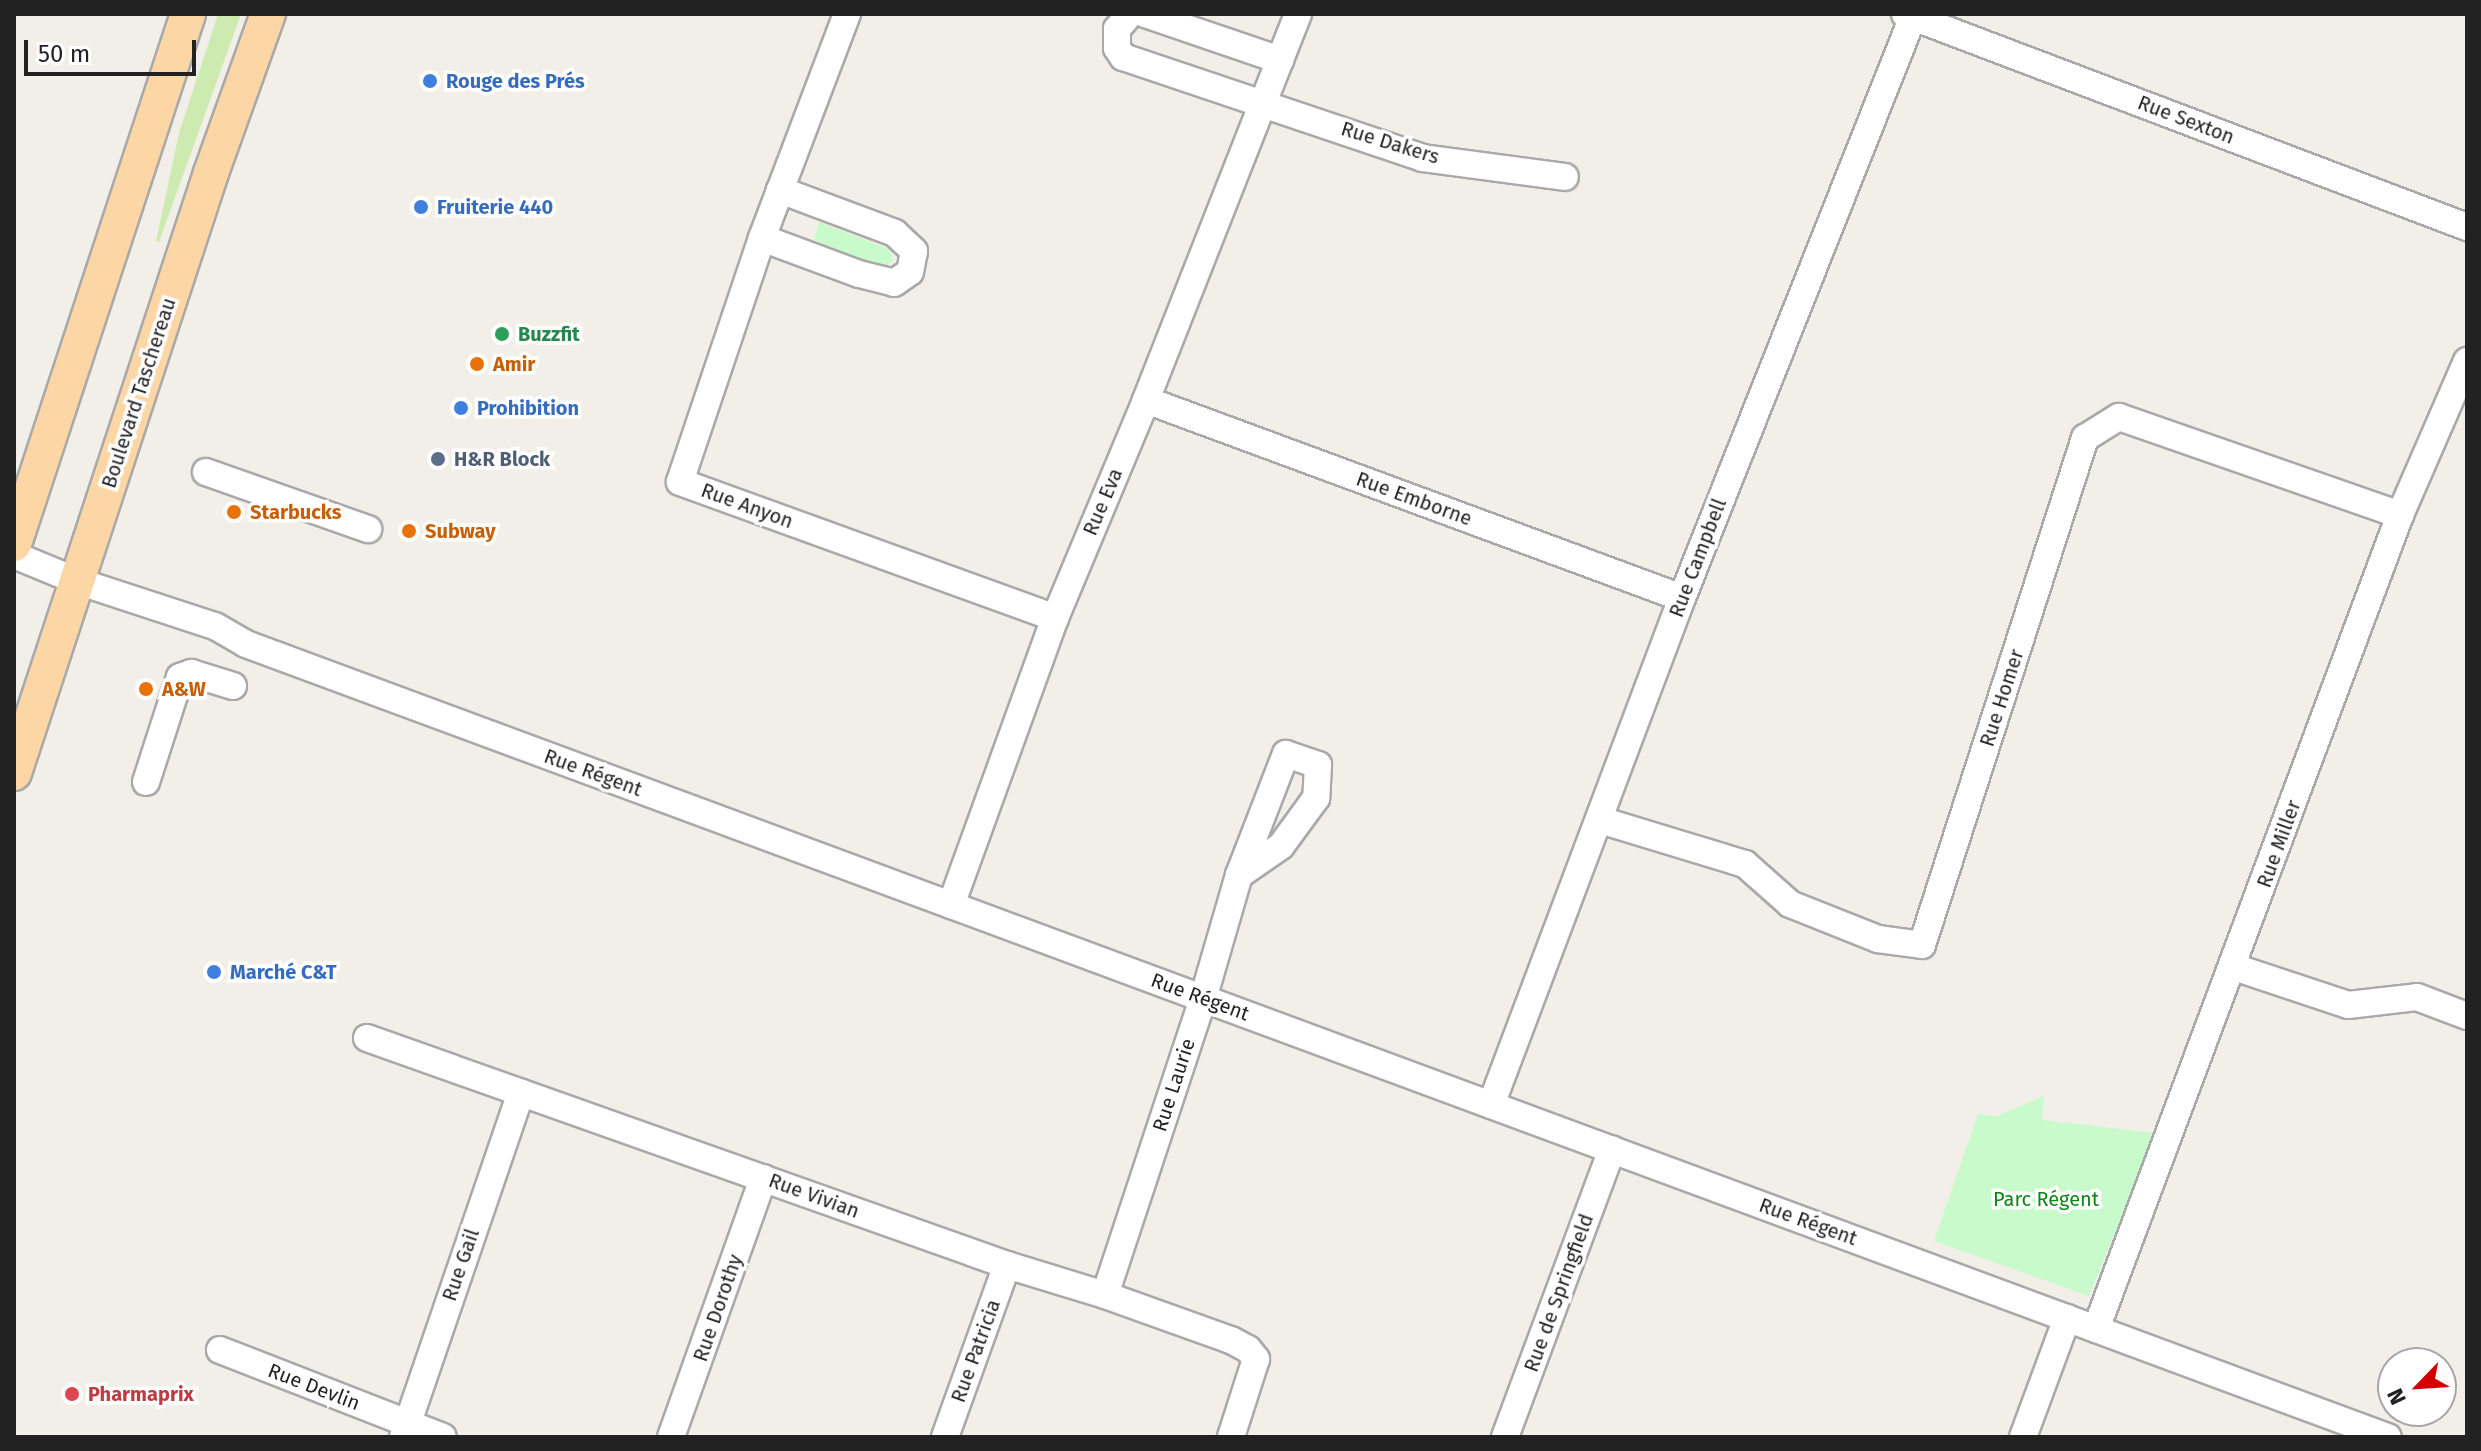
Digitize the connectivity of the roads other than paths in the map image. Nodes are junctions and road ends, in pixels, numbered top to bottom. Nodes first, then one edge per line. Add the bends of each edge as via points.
1 (188, 14) edge
2 (268, 14) edge
3 (847, 14) edge
4 (1130, 14) edge
5 (1145, 14) edge
6 (1298, 14) edge
7 (1911, 15) edge
8 (1280, 60) junction
9 (1265, 102) junction
10 (1565, 177) dead end
11 (780, 190) junction
12 (2467, 227) edge
13 (762, 238) junction
14 (2467, 361) edge
15 (1146, 400) junction
16 (206, 472) dead end
17 (2400, 515) junction
18 (368, 529) dead end
19 (14, 544) edge
20 (14, 555) edge
21 (77, 581) junction
22 (1682, 598) junction
23 (1055, 618) junction
24 (233, 686) dead end
25 (14, 773) edge
26 (146, 782) dead end
27 (1600, 820) junction
28 (1239, 875) dead end
29 (951, 905) junction
30 (2234, 967) junction
31 (1203, 999) junction
32 (2467, 1016) edge
33 (367, 1038) dead end
34 (521, 1093) junction
35 (1491, 1105) junction
36 (1612, 1149) junction
37 (763, 1178) junction
38 (1007, 1265) junction
39 (1105, 1295) junction
40 (2067, 1318) junction
41 (2096, 1329) junction
42 (220, 1350) dead end
43 (406, 1430) edge
44 (443, 1437) edge
45 (671, 1437) edge
46 (945, 1437) edge
47 (1231, 1437) edge
48 (1505, 1437) edge
49 (2023, 1437) edge
50 (2388, 1437) edge

1 - 19 main road
2 - 21 main road, Boulevard Taschereau
3 - 11 street, Rue Anyon
4 - 9 street via 1117,29 1123,57
5 - 8 street
6 - 8 street, Rue Eva
7 - 12 street, Rue Sexton
7 - 22 street, Rue Campbell
8 - 9 street, Rue Eva
9 - 10 street, Rue Dakers via 1423,158
9 - 15 street, Rue Eva
11 - 13 street, Rue Anyon
11 - 13 street via 895,233 914,251 910,272 894,283
13 - 23 street, Rue Anyon via 680,482
14 - 17 street, Rue Miller
15 - 22 street, Rue Emborne
15 - 23 street, Rue Eva
16 - 18 street
17 - 27 street, Rue Homer via 2119,417 2085,438 1922,945 1878,939 1790,904 1745,864
17 - 30 street, Rue Miller
20 - 21 street, Rue Régent
21 - 25 main road, Boulevard Taschereau
21 - 29 street, Rue Régent via 215,626 246,644
22 - 27 street, Rue Campbell
23 - 29 street, Rue Eva
24 - 26 street via 191,673 180,677
27 - 35 street, Rue Campbell
28 - 31 street, Rue Laurie
29 - 31 street, Rue Régent
30 - 32 street via 2348,1005 2417,997
30 - 41 street, Rue Miller
31 - 35 street, Rue Régent
31 - 39 street, Rue Laurie
33 - 34 street, Rue Vivian
34 - 37 street, Rue Vivian
34 - 43 street, Rue Gail
35 - 36 street, Rue Régent
36 - 40 street, Rue Régent
36 - 48 street, Rue de Springfield
37 - 38 street, Rue Vivian
37 - 45 street, Rue Dorothy
38 - 39 street, Rue Vivian
38 - 46 street, Rue Patricia
39 - 47 street, Rue Vivian via 1248,1349 1256,1359
40 - 41 street, Rue Régent
40 - 49 street
41 - 50 street, Rue Régent
42 - 43 street, Rue Devlin
43 - 44 street, Rue Devlin

